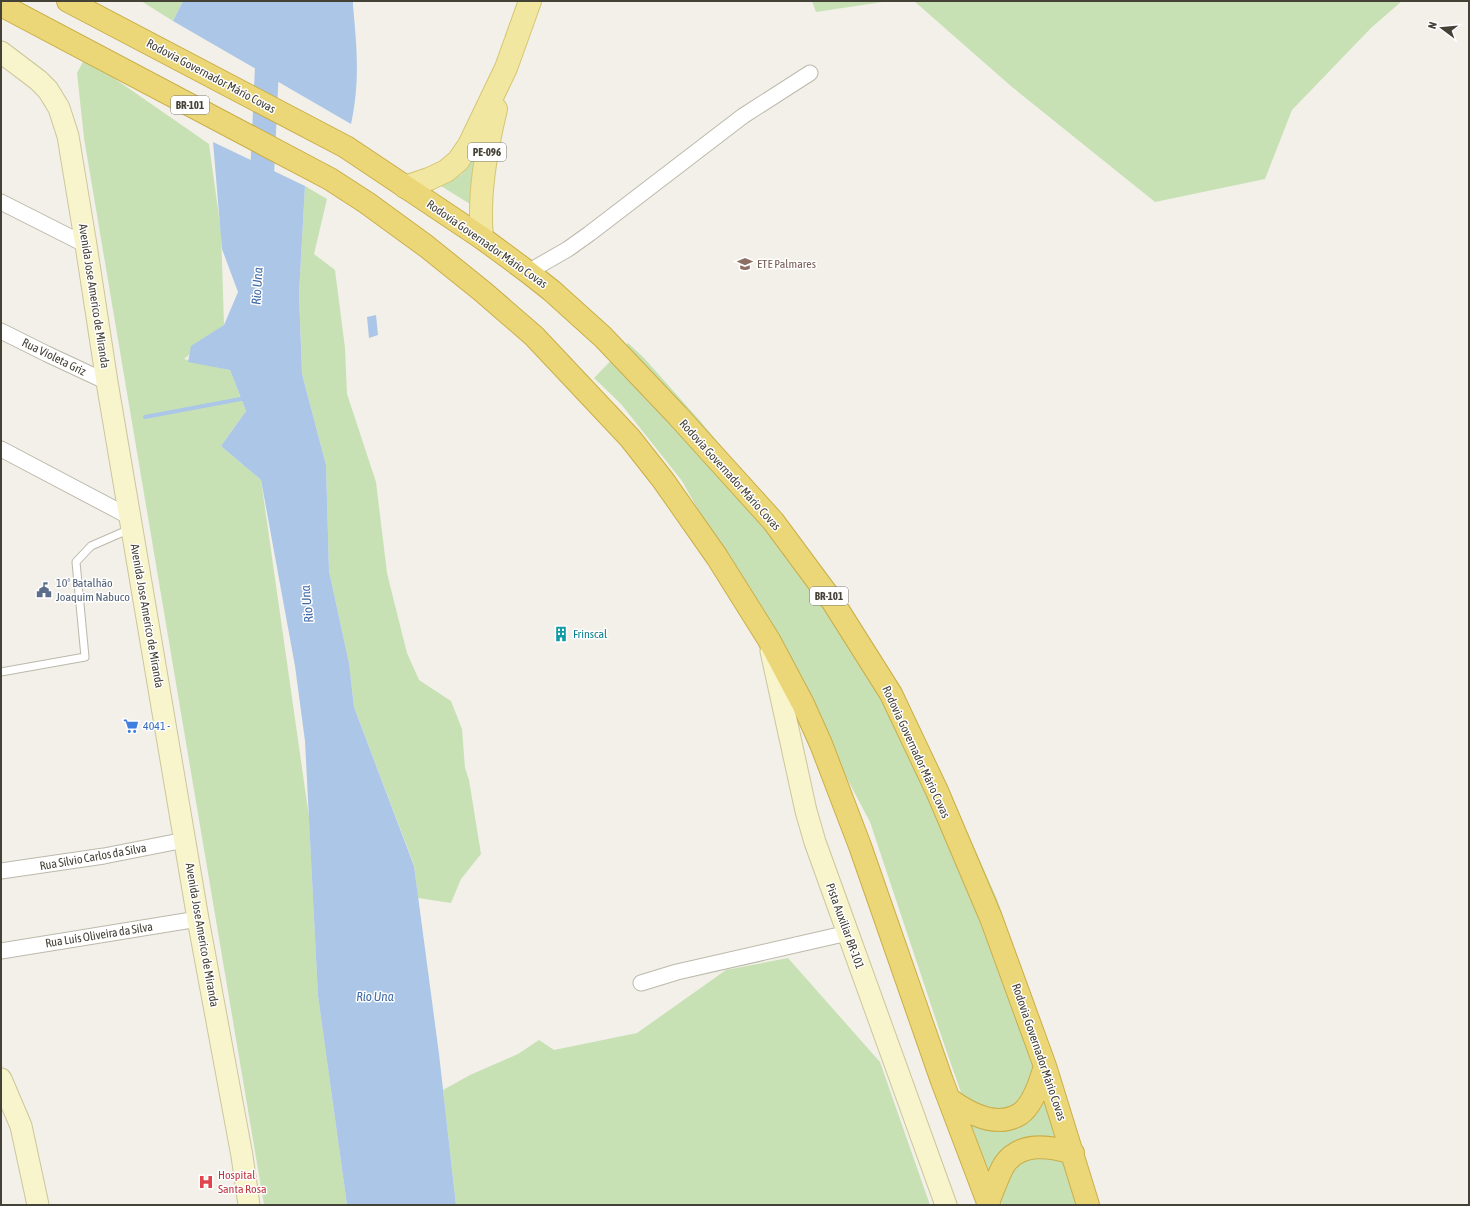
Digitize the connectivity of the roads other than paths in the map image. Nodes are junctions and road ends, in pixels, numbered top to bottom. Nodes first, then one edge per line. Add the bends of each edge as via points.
1 (68, 1) edge
2 (530, 1) edge
3 (1, 5) edge
4 (1, 52) edge
5 (506, 68) junction
6 (810, 73) dead end
7 (405, 187) junction
8 (1, 202) edge
9 (482, 238) junction
10 (86, 245) junction
11 (528, 272) junction
12 (1, 331) edge
13 (107, 382) junction
14 (2, 450) edge
15 (131, 523) junction
16 (769, 640) junction
17 (1, 672) edge
18 (185, 840) junction
19 (1, 871) edge
20 (198, 919) junction
21 (848, 933) junction
22 (1, 951) edge
23 (641, 983) dead end
24 (1045, 1066) junction
25 (1, 1080) edge
26 (949, 1099) junction
27 (1073, 1154) junction
28 (988, 1204) edge
29 (38, 1205) edge
30 (249, 1205) edge
31 (946, 1205) edge
32 (1088, 1205) edge

1 - 7 highway, Rodovia Governador Mário Covas / BR-101 via 346,147
2 - 5 main road, PE-096
3 - 16 highway, BR-101 via 330,178 426,246 482,291 534,336 630,438 717,557
4 - 10 main road, Avenida Jose Americo de Miranda via 38,80 59,108 68,136
5 - 7 main road, PE-096 via 469,146 458,161 446,171
5 - 9 main road, PE-096 via 483,180 480,215
6 - 11 street via 742,116 568,249
7 - 9 highway, Rodovia Governador Mário Covas / BR-101
8 - 10 street
9 - 11 highway, Rodovia Governador Mário Covas / BR-101
10 - 13 main road, Avenida Jose Americo de Miranda
11 - 24 highway, Rodovia Governador Mário Covas / BR-101 via 603,337 678,416 773,521 833,602 891,694 937,791 991,918
12 - 13 street, Rua Violeta Griz
13 - 15 main road, Avenida Jose Americo de Miranda
14 - 15 street
15 - 17 lane via 91,546 76,562 85,657
15 - 18 main road, Avenida Jose Americo de Miranda
16 - 21 main road, Pista Auxiliar BR-101 via 806,812
16 - 26 highway, BR-101 via 821,744 860,846
18 - 19 street, Rua Silvio Carlos da Silva via 104,856
18 - 20 main road, Avenida Jose Americo de Miranda
20 - 22 street, Rua Luís Oliveira da Silva
20 - 30 main road, Avenida Jose Americo de Miranda
21 - 23 street via 677,972
21 - 31 main road, Pista Auxiliar BR-101
24 - 26 highway via 1036,1092 1028,1104 1020,1113 1009,1118 992,1119 979,1116
24 - 27 highway, Rodovia Governador Mário Covas / BR-101
25 - 29 main road via 20,1126
26 - 28 highway, BR-101
27 - 28 highway via 1038,1146 1022,1150 1004,1165
27 - 32 highway, Rodovia Governador Mário Covas / BR-101

